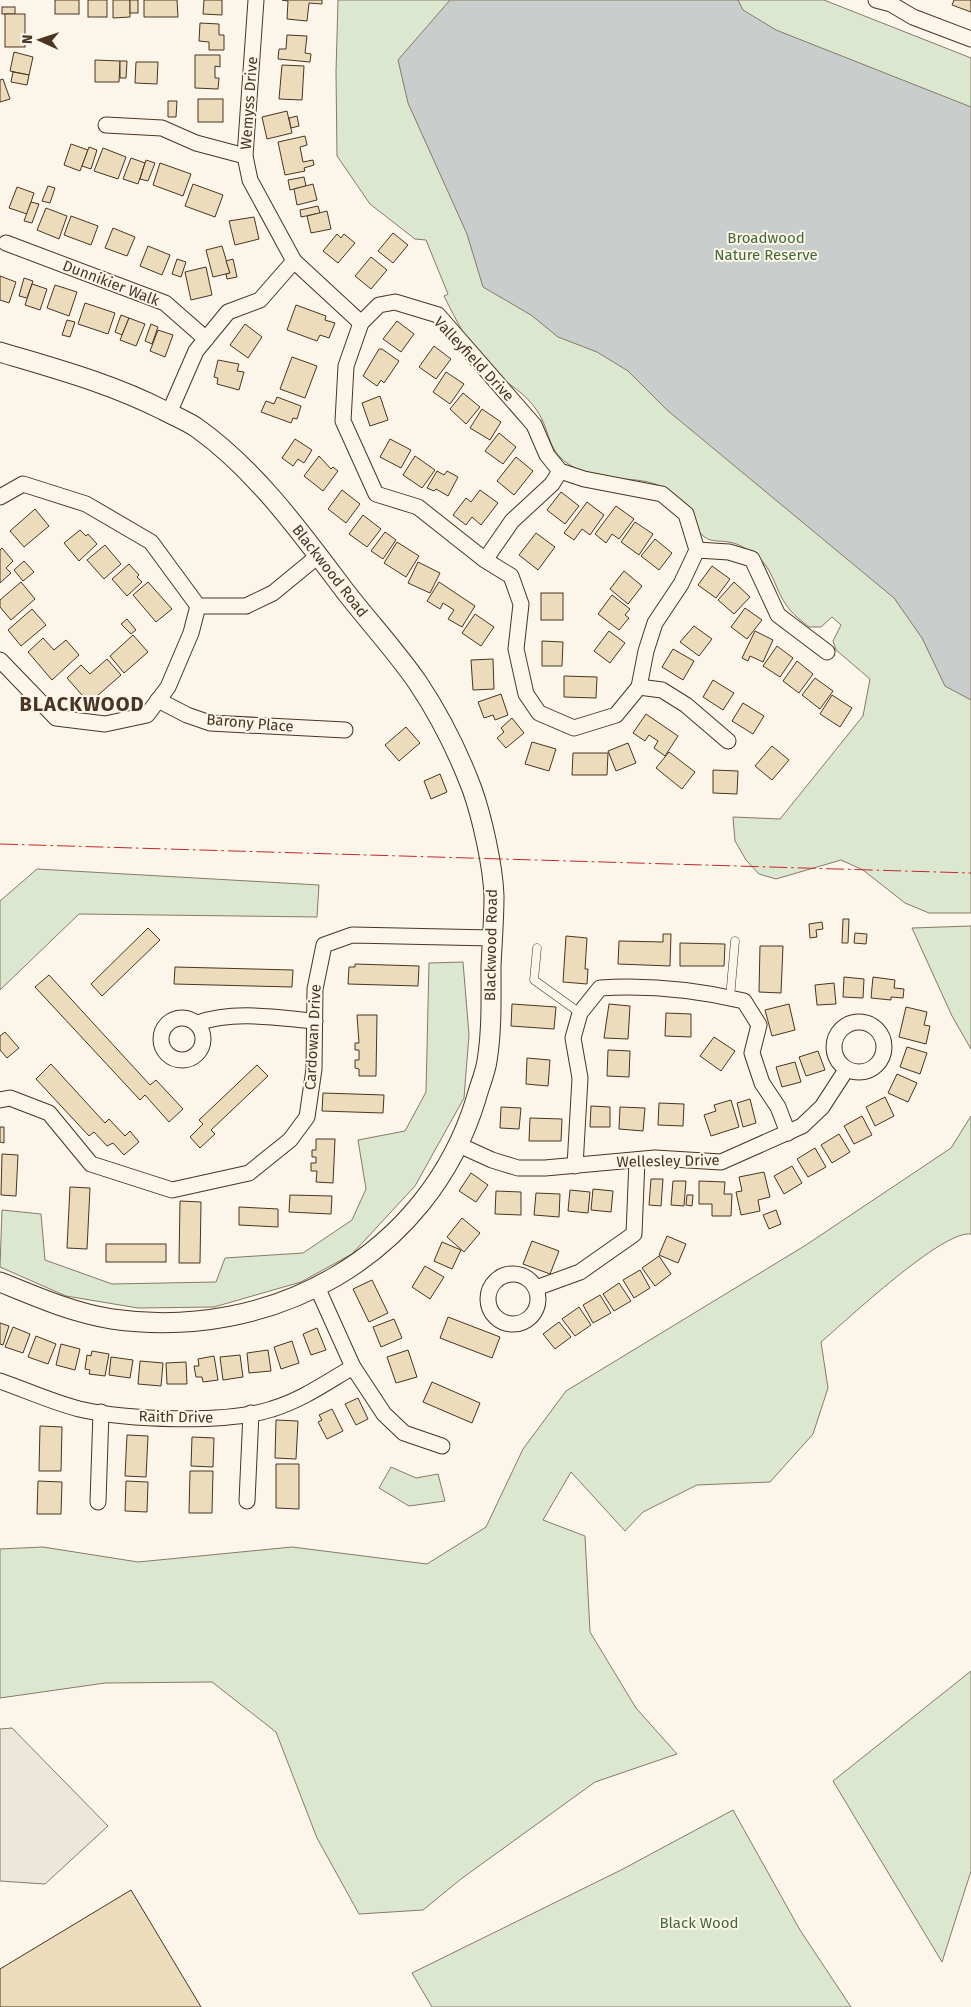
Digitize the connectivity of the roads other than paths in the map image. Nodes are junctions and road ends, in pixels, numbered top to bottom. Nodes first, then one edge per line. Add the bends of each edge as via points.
1 (256, 0) edge
2 (876, 0) edge
3 (892, 2) edge
4 (971, 39) edge
5 (106, 125) dead end
6 (245, 156) junction
7 (6, 243) dead end
8 (294, 261) junction
9 (361, 323) junction
10 (206, 339) junction
11 (0, 352) edge
12 (169, 413) junction
13 (560, 471) junction
14 (0, 497) edge
15 (697, 550) junction
16 (318, 556) junction
17 (485, 560) junction
18 (198, 606) junction
19 (827, 652) dead end
20 (0, 660) edge
21 (639, 686) junction
22 (158, 700) junction
23 (345, 730) dead end
24 (728, 741) dead end
25 (492, 938) junction
26 (735, 941) dead end
27 (537, 948) dead end
28 (730, 998) junction
29 (580, 1013) junction
30 (315, 1021) junction
31 (198, 1023) dead end
32 (846, 1070) dead end
33 (0, 1100) edge
34 (788, 1133) junction
35 (458, 1145) junction
36 (637, 1160) junction
37 (575, 1166) junction
38 (0, 1282) edge
39 (317, 1286) junction
40 (536, 1288) dead end
41 (353, 1367) junction
42 (0, 1381) edge
43 (101, 1412) junction
44 (251, 1413) junction
45 (442, 1446) dead end
46 (247, 1501) dead end
47 (98, 1502) dead end

1 - 6 street, Wemyss Drive
2 - 3 street
3 - 4 street via 913,18
5 - 6 street via 162,128 196,143
6 - 8 street, Wemyss Drive via 250,180
7 - 10 street, Dunnikier Walk via 165,303
8 - 9 street
8 - 10 street via 260,300 228,312
9 - 13 street, Valleyfield Drive via 380,305 395,302 438,315 534,425 548,456
9 - 17 street, Valleyfield Drive via 346,366 343,421 376,494 418,507
10 - 12 street via 196,351
11 - 12 street, Blackwood Road via 92,379
12 - 16 street, Blackwood Road via 197,428 262,486
13 - 15 street via 584,479 662,494 686,514
13 - 17 street via 552,484 512,521
14 - 18 street via 23,484 86,504 151,542
15 - 19 street via 729,552 752,559 778,615
15 - 21 street, Valleyfield Drive via 681,584 655,623
16 - 18 street via 273,593 246,606
16 - 25 street, Blackwood Road via 417,682 445,727 472,789 482,827 494,892
17 - 21 street, Valleyfield Drive via 511,576 521,604 516,649 526,694 539,713 574,728 616,715
18 - 22 street via 191,633 168,687
20 - 22 street via 56,718 104,724 147,715
21 - 24 street via 662,690 686,705
22 - 23 street, Barony Place via 210,723
25 - 30 street, Cardowan Drive via 352,935 324,946 315,989
25 - 35 street, Blackwood Road via 487,1061 470,1119
26 - 28 lane
27 - 29 lane via 534,980
28 - 29 street via 636,986 600,988
28 - 34 street via 744,1001 759,1025 752,1053 762,1083 778,1107
29 - 37 street via 573,1038 580,1078
30 - 31 street via 213,1017
30 - 33 street, Cardowan Drive via 314,1070 307,1116 290,1140 249,1173 172,1190 91,1164 49,1113 10,1098
32 - 34 street, Wellesley Drive via 822,1107 802,1126
34 - 36 street, Wellesley Drive via 721,1162
35 - 37 street, Wellesley Drive via 518,1168
35 - 39 street, Blackwood Road via 436,1183 399,1229 365,1259
36 - 37 street, Wellesley Drive
36 - 40 street via 634,1234 580,1272
38 - 39 street, Blackwood Road via 78,1312 111,1319 176,1323 246,1314 281,1304
39 - 41 street
41 - 44 street, Raith Drive via 307,1394 272,1409
41 - 45 street via 384,1414 404,1433
42 - 43 street, Raith Drive via 79,1409
43 - 44 street, Raith Drive via 123,1416 191,1418
43 - 47 street
44 - 46 street

